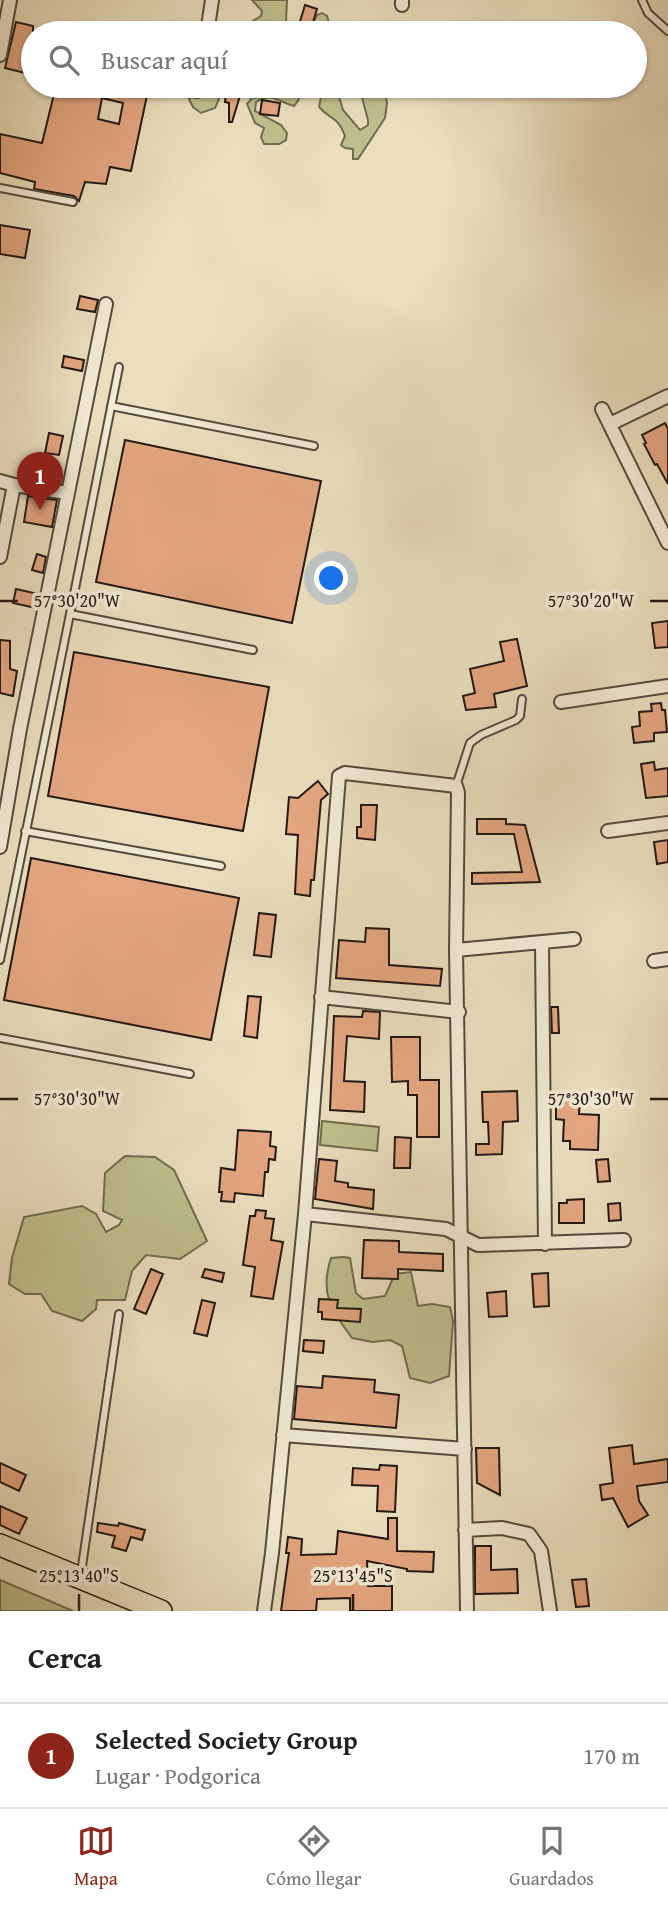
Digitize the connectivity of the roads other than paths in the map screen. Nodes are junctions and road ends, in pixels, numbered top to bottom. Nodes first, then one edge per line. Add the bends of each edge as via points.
1 (10, 0) edge
2 (212, 0) edge
3 (642, 0) edge
4 (209, 21) edge
5 (668, 32) edge
6 (0, 55) edge
7 (0, 188) edge
8 (73, 202) dead end
9 (106, 304) dead end
10 (119, 368) dead end
11 (668, 396) edge
12 (111, 406) junction
13 (602, 409) dead end
14 (610, 424) junction
15 (314, 446) dead end
16 (0, 481) edge
17 (14, 485) junction
18 (68, 493) junction
19 (668, 542) edge
20 (0, 557) edge
21 (70, 614) junction
22 (254, 650) dead end
23 (668, 685) edge
24 (522, 699) dead end
25 (561, 702) dead end
26 (456, 786) junction
27 (668, 823) edge
28 (25, 831) junction
29 (608, 831) dead end
30 (0, 845) edge
31 (220, 866) dead end
32 (574, 939) dead end
33 (542, 943) junction
34 (456, 950) junction
35 (0, 960) edge
36 (321, 997) junction
37 (458, 1012) junction
38 (0, 1038) edge
39 (190, 1074) dead end
40 (305, 1214) junction
41 (461, 1236) junction
42 (624, 1240) dead end
43 (545, 1244) junction
44 (119, 1314) dead end
45 (283, 1435) junction
46 (465, 1449) junction
47 (465, 1531) junction
48 (0, 1545) edge
49 (80, 1578) junction
50 (161, 1611) edge
51 (264, 1611) edge
52 (467, 1611) edge
53 (550, 1611) edge

1 - 6 street
2 - 4 street
3 - 5 lane via 648,13
7 - 8 lane
9 - 18 street
10 - 12 lane
11 - 14 street
12 - 15 lane
12 - 21 lane
13 - 14 street
14 - 19 street
16 - 17 street
17 - 18 street
17 - 20 street
18 - 30 street
21 - 22 lane
21 - 28 lane
23 - 25 street
24 - 26 lane via 516,720 470,743
26 - 34 street
26 - 36 street via 340,775
27 - 29 street
28 - 31 lane
28 - 35 lane
32 - 33 street
33 - 34 street
33 - 43 street
34 - 37 street
36 - 37 street
36 - 40 street
37 - 41 street
38 - 39 lane
40 - 41 street via 446,1229
40 - 45 street
41 - 43 street via 478,1245
41 - 46 street
42 - 43 street
44 - 49 lane
45 - 46 street
45 - 51 street
46 - 47 street
47 - 52 street
47 - 53 street via 502,1528 530,1534 541,1550
48 - 49 main road
49 - 50 main road

